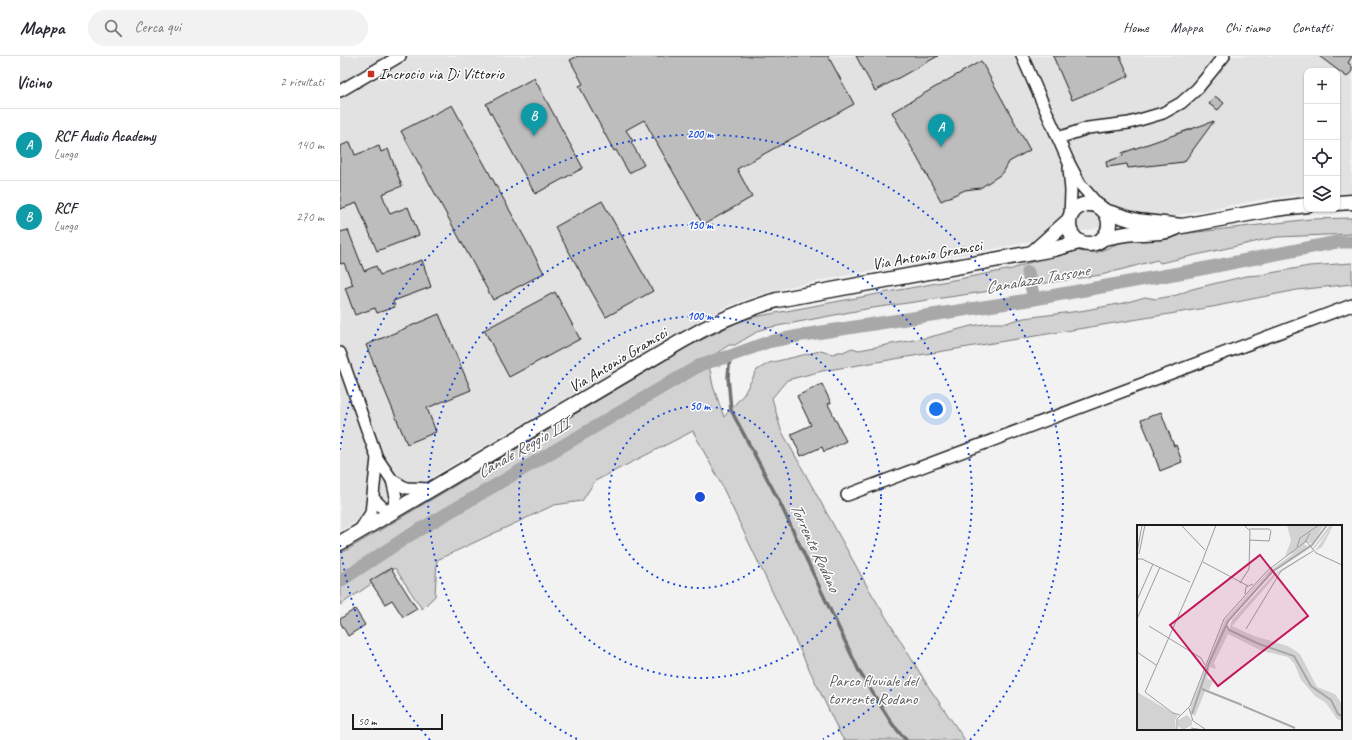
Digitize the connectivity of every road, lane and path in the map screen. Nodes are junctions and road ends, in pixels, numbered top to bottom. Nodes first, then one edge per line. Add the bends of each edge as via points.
1 (400, 56) edge
2 (1022, 56) edge
3 (1224, 56) edge
4 (340, 91) edge
5 (1058, 138) junction
6 (1069, 163) junction
7 (1352, 202) edge
8 (1340, 203) edge
9 (1304, 205) edge
10 (1101, 208) junction
11 (1069, 218) junction
12 (1182, 226) junction
13 (1103, 238) junction
14 (1079, 242) junction
15 (1032, 253) junction
16 (1352, 305) edge
17 (340, 352) edge
18 (377, 458) junction
19 (392, 480) junction
20 (431, 489) junction
21 (847, 495) dead end
22 (373, 498) junction
23 (392, 512) junction
24 (360, 532) junction
25 (340, 544) edge

1 - 4 street
2 - 5 street
3 - 5 street via 1197,89 1181,103 1163,113 1129,123 1088,128
5 - 6 street
6 - 10 street via 1080,184
6 - 11 street
7 - 8 street
9 - 12 street, Via Antonio Gramsci
10 - 11 street, Via Antonio Gramsci via 1082,205 1072,212
10 - 12 street, Via Antonio Gramsci via 1137,220
10 - 13 street via 1107,216 1109,228
11 - 14 street via 1070,232
11 - 15 street, Via Antonio Gramsci
12 - 13 street, Via Antonio Gramsci via 1156,233
13 - 14 street, Via Antonio Gramsci via 1089,245
14 - 15 street, Via Antonio Gramsci
15 - 20 street, Via Antonio Gramsci via 836,288 750,308 704,328
16 - 21 street
17 - 18 street
18 - 19 street
18 - 22 street
19 - 20 street via 406,488
19 - 23 street via 396,497
20 - 23 street, Via Antonio Gramsci
22 - 23 street via 383,508
22 - 24 street via 371,512
23 - 24 street, Via Antonio Gramsci
24 - 25 street, Via Antonio Gramsci

